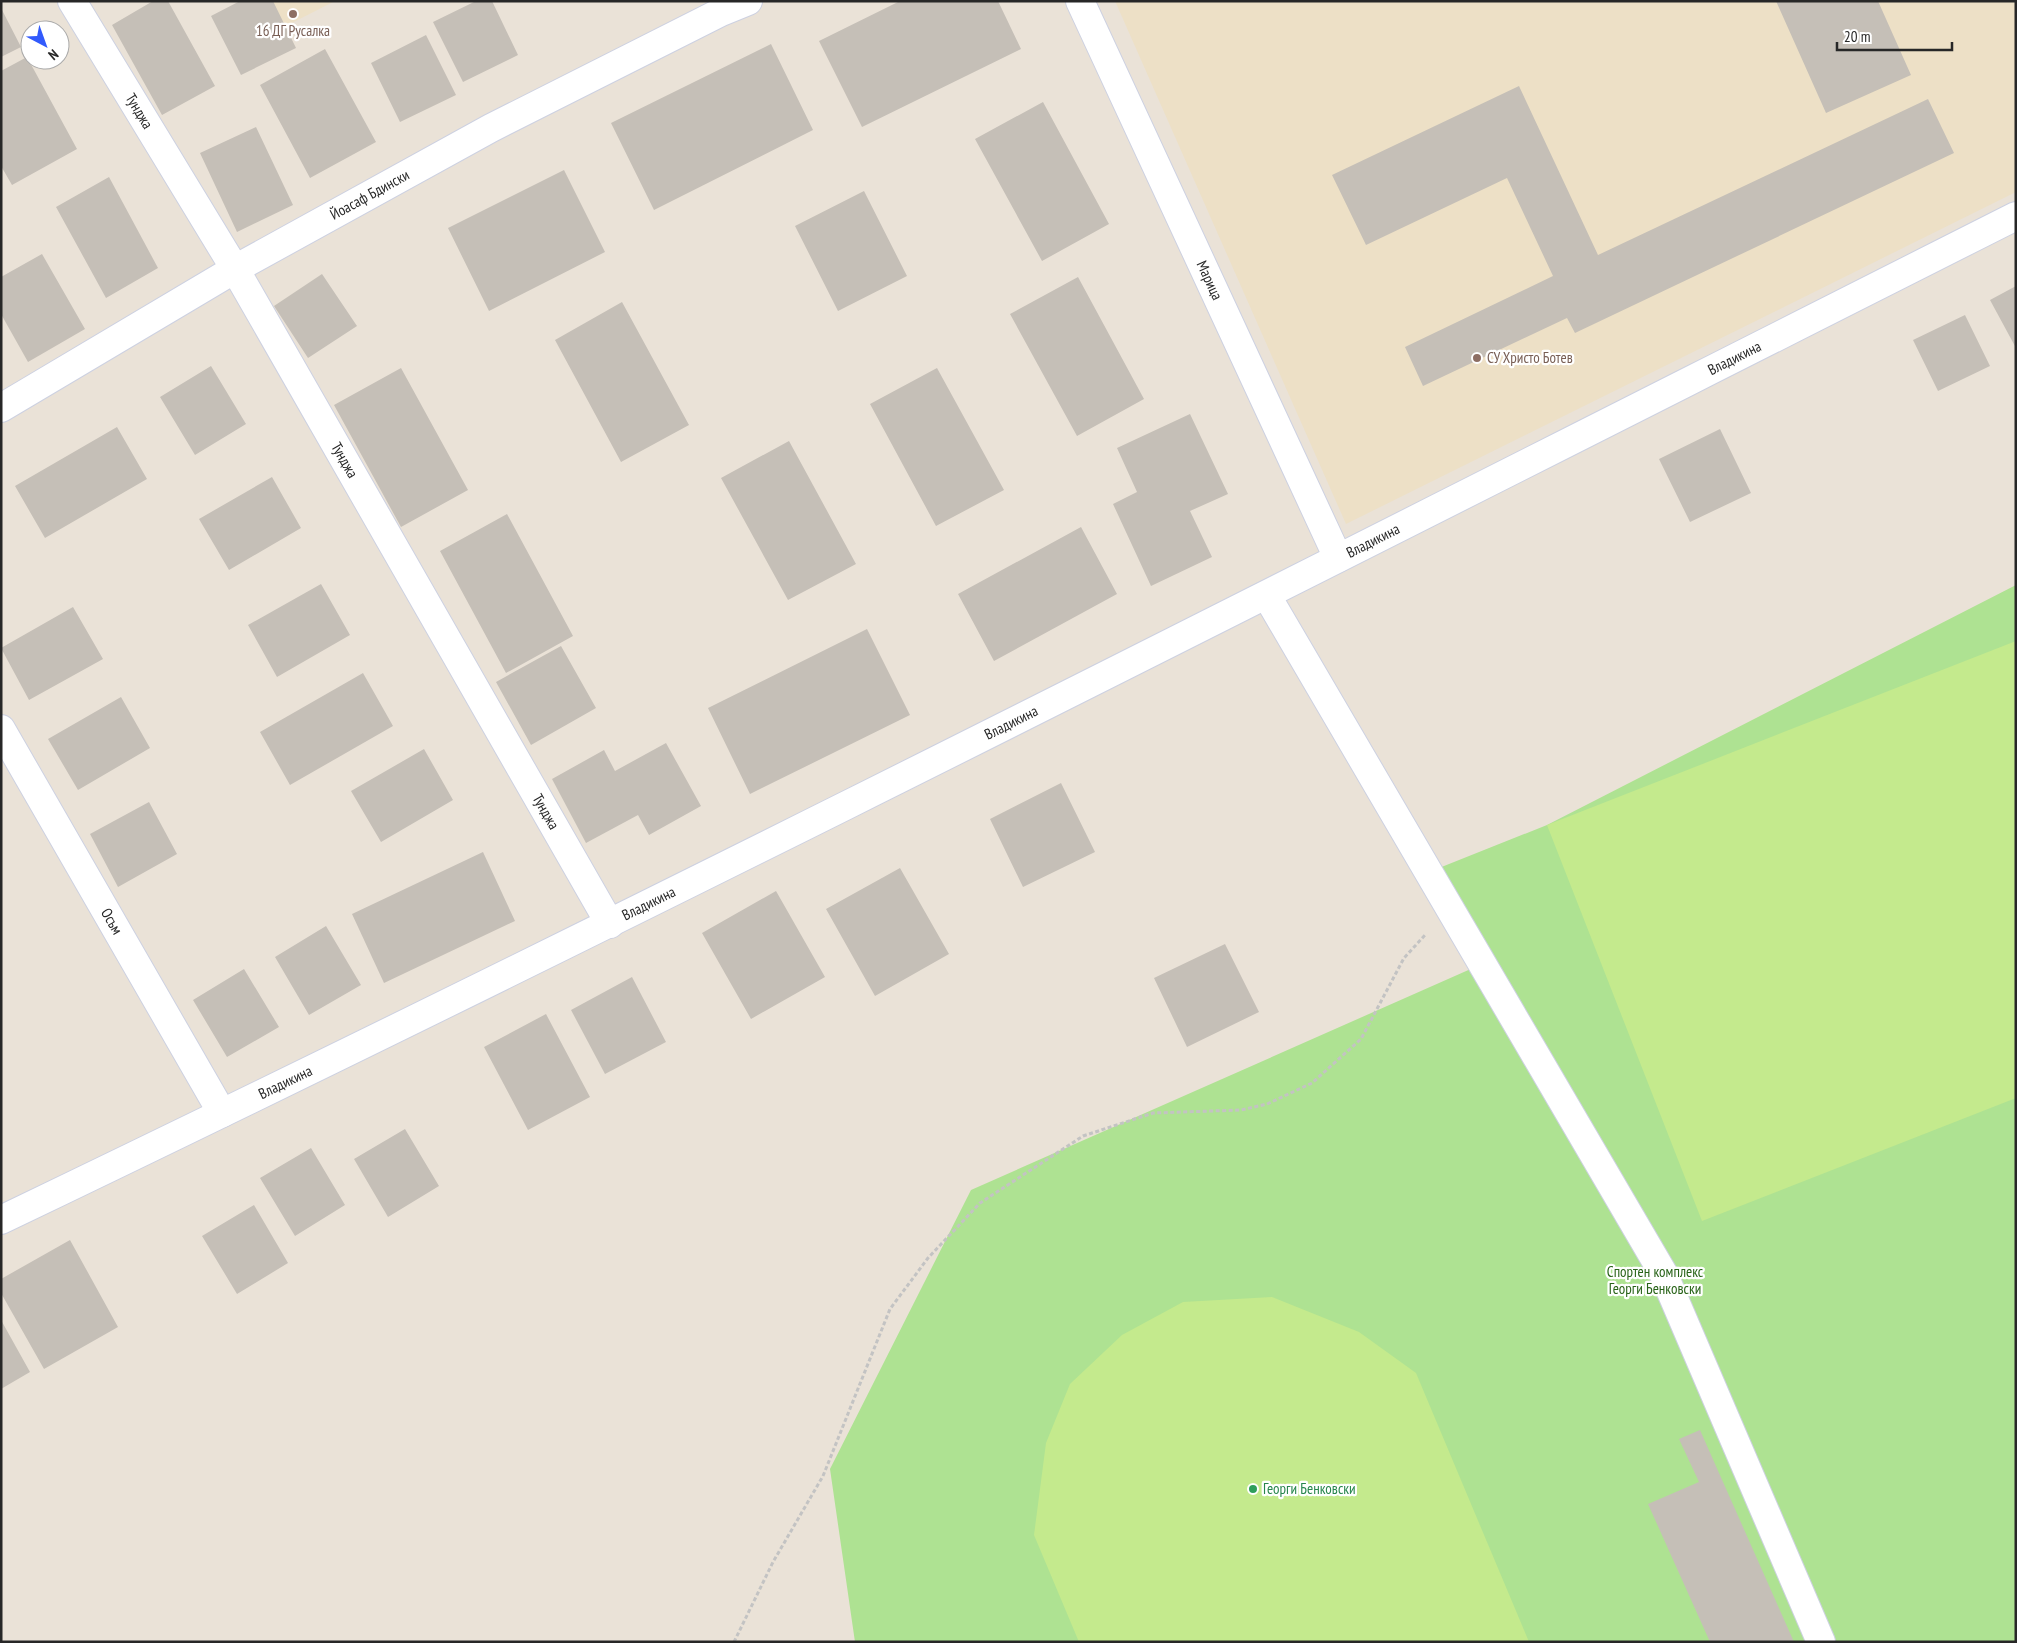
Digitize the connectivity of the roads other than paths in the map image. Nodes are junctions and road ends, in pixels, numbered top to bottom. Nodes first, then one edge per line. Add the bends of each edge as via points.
1 (72, 1) edge
2 (748, 1) edge
3 (1080, 1) edge
4 (2016, 216) edge
5 (235, 269) junction
6 (1, 408) edge
7 (1338, 558) junction
8 (1267, 596) junction
9 (1, 729) edge
10 (610, 924) junction
11 (222, 1113) junction
12 (1, 1220) edge
13 (1821, 1642) edge

1 - 5 street, Тунджа
2 - 5 street, Йоасаф Бдински via 491,128
3 - 7 street, Марица
4 - 7 street, Владикина
5 - 6 street, Йоасаф Бдински
5 - 10 street, Тунджа
7 - 8 street, Владикина
8 - 10 street, Владикина
8 - 13 street via 1663,1273
9 - 11 street, Осъм
10 - 11 street, Владикина
11 - 12 street, Владикина

